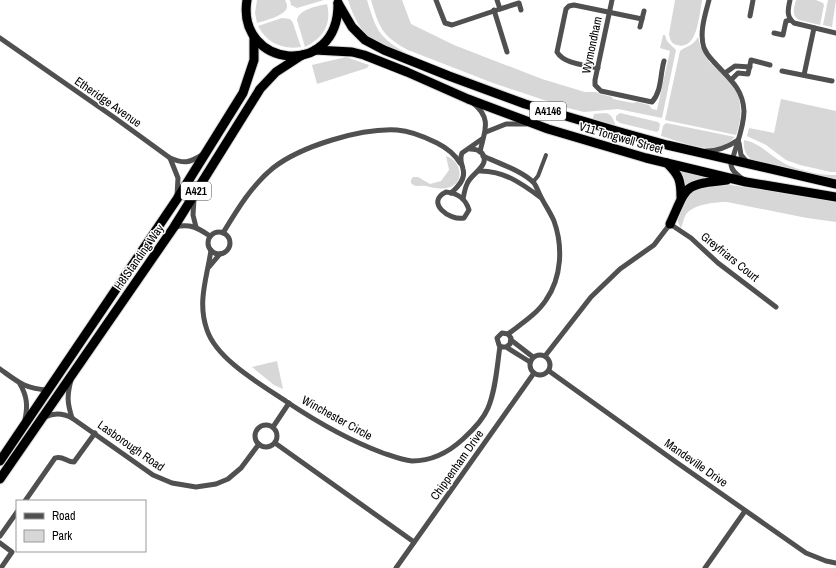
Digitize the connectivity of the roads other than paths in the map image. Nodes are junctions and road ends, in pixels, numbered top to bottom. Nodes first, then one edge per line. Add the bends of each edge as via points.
1 (239, 0) edge
2 (436, 0) edge
3 (497, 0) edge
4 (612, 0) edge
5 (708, 0) edge
6 (753, 0) edge
7 (790, 0) edge
8 (337, 1) edge
9 (518, 2) edge
10 (247, 4) edge
11 (497, 9) junction
12 (521, 10) dead end
13 (644, 11) dead end
14 (609, 12) junction
15 (750, 16) dead end
16 (642, 19) junction
17 (791, 20) junction
18 (640, 27) dead end
19 (814, 28) junction
20 (774, 33) dead end
21 (836, 33) edge
22 (252, 34) junction
23 (0, 38) edge
24 (315, 50) junction
25 (507, 52) dead end
26 (302, 55) junction
27 (664, 61) dead end
28 (770, 65) dead end
29 (750, 67) junction
30 (598, 68) junction
31 (782, 71) dead end
32 (725, 73) junction
33 (804, 75) junction
34 (731, 80) junction
35 (832, 81) dead end
36 (468, 99) junction
37 (548, 129) junction
38 (486, 132) junction
39 (482, 139) junction
40 (738, 140) junction
41 (470, 149) junction
42 (450, 150) junction
43 (465, 151) junction
44 (691, 151) junction
45 (205, 154) junction
46 (482, 154) junction
47 (546, 155) dead end
48 (170, 158) junction
49 (732, 160) junction
50 (460, 162) junction
51 (665, 163) junction
52 (750, 164) junction
53 (463, 168) junction
54 (477, 171) junction
55 (734, 179) junction
56 (533, 182) junction
57 (746, 182) junction
58 (836, 184) edge
59 (197, 191) junction
60 (451, 193) junction
61 (541, 197) junction
62 (681, 197) junction
63 (836, 197) edge
64 (177, 199) junction
65 (463, 199) junction
66 (670, 224) junction
67 (174, 227) junction
68 (196, 227) junction
69 (223, 233) junction
70 (210, 236) junction
71 (211, 250) junction
72 (220, 254) junction
73 (209, 268) junction
74 (776, 307) dead end
75 (508, 334) junction
76 (511, 340) junction
77 (500, 346) junction
78 (506, 347) junction
79 (546, 356) junction
80 (533, 357) junction
81 (530, 362) junction
82 (0, 369) edge
83 (74, 371) junction
84 (548, 371) junction
85 (534, 373) junction
86 (20, 384) junction
87 (48, 390) junction
88 (289, 403) junction
89 (72, 418) junction
90 (41, 419) junction
91 (273, 427) junction
92 (22, 429) junction
93 (95, 433) junction
94 (275, 443) junction
95 (259, 444) junction
96 (0, 461) edge
97 (0, 479) edge
98 (26, 500) edge
99 (745, 511) junction
100 (16, 513) edge
101 (0, 536) edge
102 (414, 542) junction
103 (0, 543) edge
104 (836, 563) edge
105 (1, 568) edge
106 (396, 568) edge
107 (705, 568) edge

1 - 10 highway
2 - 11 street via 442,20 448,24 459,23
3 - 11 street
4 - 14 street, Wymondham
5 - 32 street via 702,31 703,44 707,54
6 - 15 street
7 - 17 street via 788,9
8 - 24 highway via 338,17 334,30 326,42
8 - 44 highway, V11 Tongwell Street / A4146 via 352,27 365,40 384,50 525,104
9 - 11 street
9 - 12 street
10 - 22 highway via 247,19
11 - 25 street
13 - 16 street
14 - 16 street
14 - 30 street, Wymondham
14 - 30 street via 569,6 564,15 557,47 557,52 563,58
16 - 18 street
17 - 19 street via 799,25
17 - 20 street via 786,21 783,35
19 - 21 street
19 - 33 street
22 - 26 highway via 264,47 276,53
22 - 45 highway, H8 Standing Way / A421 via 254,60 243,93
23 - 48 street, Etheridge Avenue
24 - 26 highway
24 - 36 highway, V11 Tongwell Street / A4146 via 364,55
26 - 59 highway, H8 Standing Way / A421 via 276,72 260,89
27 - 30 street, Wymondham via 657,97 652,102 601,91 595,85
28 - 29 street via 751,60
29 - 32 street via 735,66
29 - 34 street via 748,74 738,74
31 - 33 street
32 - 34 street
33 - 35 street
34 - 40 street via 741,96 744,111
36 - 37 highway, V11 Tongwell Street / A4146
36 - 38 street via 483,113 486,119
37 - 38 street via 523,123 506,124
37 - 51 highway, V11 Tongwell Street / A4146
38 - 39 street
39 - 41 street
39 - 46 street
40 - 44 street via 721,149
40 - 49 street
40 - 52 street via 741,155
41 - 43 street
41 - 46 street
42 - 43 street
42 - 50 street
42 - 69 street via 417,134 398,130 379,130 320,143 272,168 242,202
43 - 50 street
44 - 49 highway, V11 Tongwell Street / A4146
45 - 48 street via 191,162 180,162
45 - 64 highway, H8 Standing Way / A421
46 - 54 street via 484,162
46 - 56 street
47 - 56 street
48 - 64 street via 178,178
49 - 52 highway, V11 Tongwell Street / A4146
49 - 57 street via 732,169
50 - 53 street
51 - 55 highway, V11 Tongwell Street / A4146
51 - 62 highway via 676,172 681,184
52 - 58 highway, V11 Tongwell Street / A4146
53 - 54 street via 469,172
53 - 60 street via 464,176
54 - 61 street via 501,173
54 - 65 street via 466,184
55 - 57 highway, V11 Tongwell Street / A4146
55 - 62 highway via 698,183 688,188
56 - 61 street
57 - 63 highway, V11 Tongwell Street / A4146
59 - 67 highway, H8 Standing Way / A421
59 - 68 street via 193,208
60 - 65 street
60 - 65 street via 446,192 438,198 439,207 447,215 464,218 469,210
61 - 75 street via 551,214 557,232 560,250 558,271 544,304
62 - 66 highway
64 - 87 highway, H8 Standing Way / A421
66 - 74 street, Greyfriars Court
66 - 79 street via 654,245 620,269 591,298
67 - 68 street
67 - 83 highway, H8 Standing Way / A421
68 - 70 street
69 - 70 street via 216,232
69 - 72 street via 228,237 230,244
70 - 71 street via 208,244
71 - 72 street
71 - 73 street, Winchester Circle
72 - 73 street, Winchester Circle
73 - 88 street, Winchester Circle via 202,296 207,332 224,357
75 - 76 street
75 - 77 street via 502,333 498,336 497,342
76 - 78 street
76 - 80 street
77 - 78 street
77 - 88 street, Winchester Circle via 492,395 482,419 459,443 432,458 411,461 368,448
78 - 81 street
79 - 80 street
79 - 84 street via 550,362
80 - 81 street
81 - 85 street via 530,368
82 - 86 street
83 - 89 street via 68,393
83 - 90 highway, H8 Standing Way / A421
84 - 85 street via 543,375
84 - 99 street, Mandeville Drive
85 - 102 street, Chippenham Drive
86 - 87 street via 32,389
86 - 92 street via 27,399
87 - 92 highway, H8 Standing Way / A421
88 - 91 street
89 - 90 street via 57,413
89 - 93 street, Lasborough Road
90 - 97 highway, H8 Standing Way / A421
91 - 94 street via 278,436
91 - 95 street via 267,425 256,431 255,438
92 - 96 highway, H8 Standing Way / A421
93 - 95 street, Lasborough Road via 158,478 196,487 228,479 241,468
93 - 98 street via 74,462 63,457 55,458
94 - 95 street via 264,447
94 - 102 street
99 - 104 street, Mandeville Drive via 806,553
99 - 107 street
100 - 101 street
102 - 106 street, Chippenham Drive
103 - 105 street via 12,552

